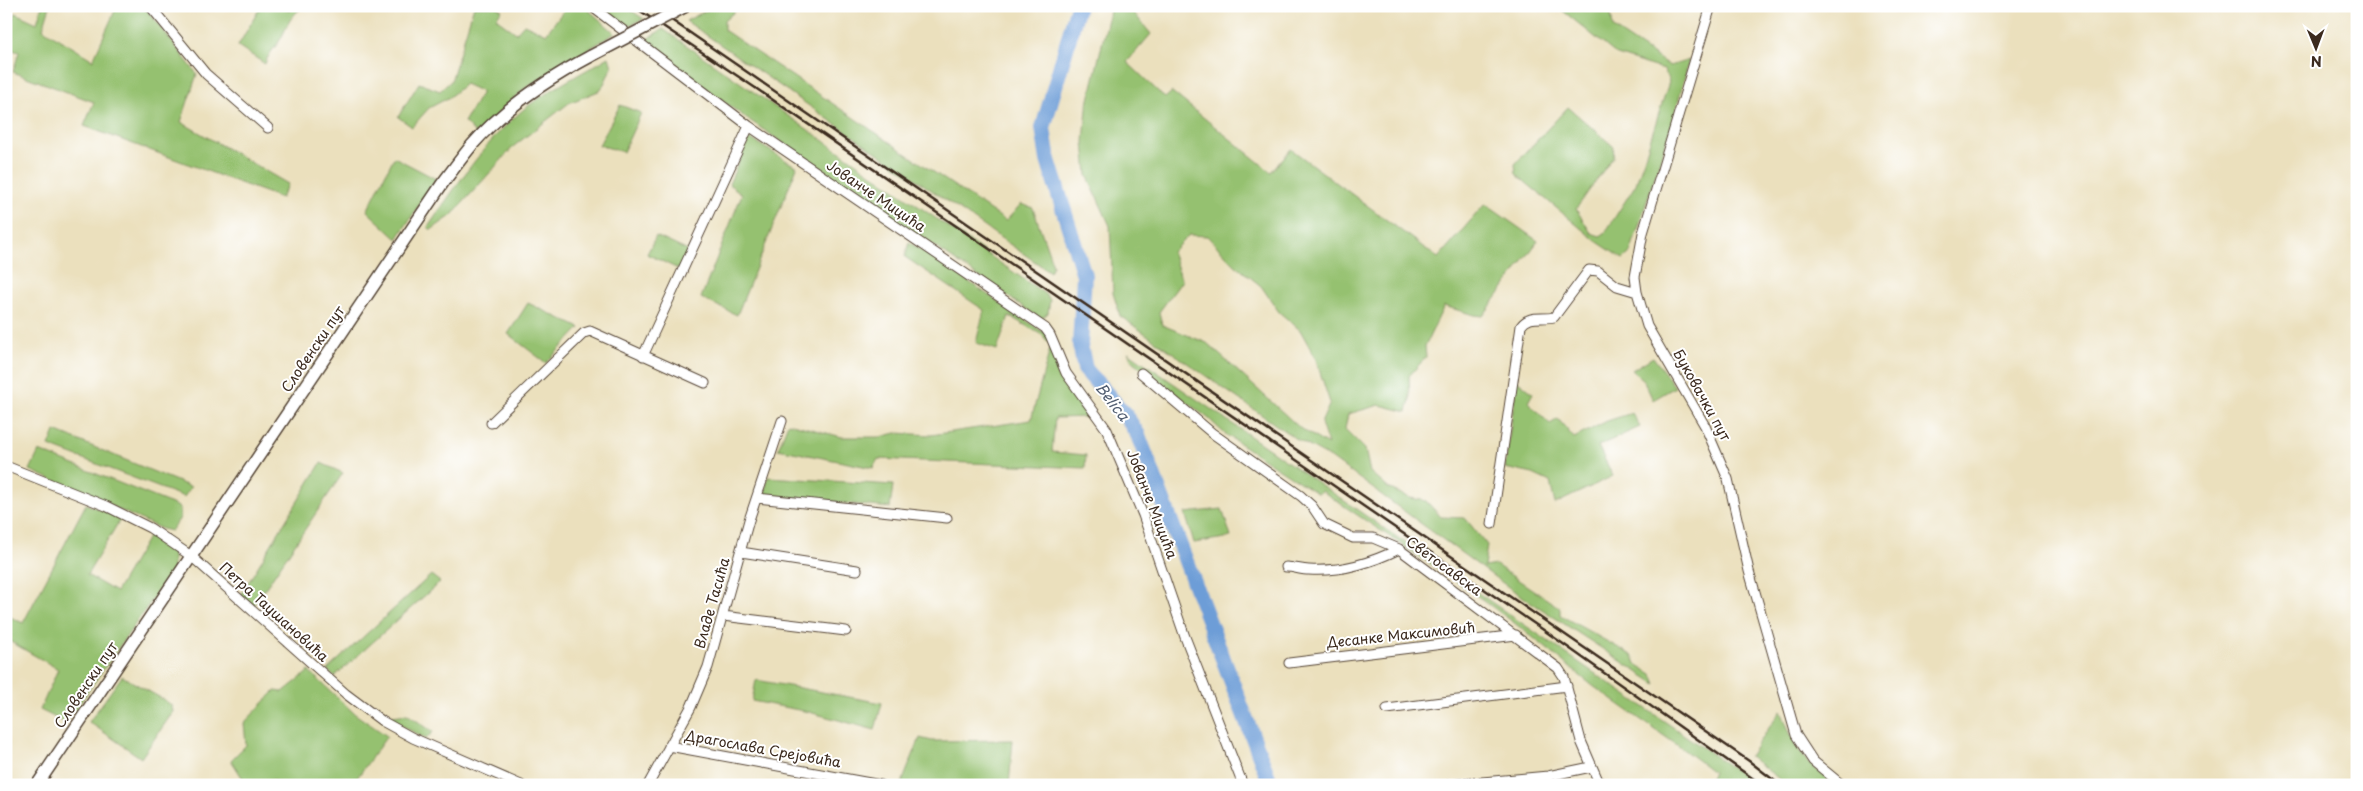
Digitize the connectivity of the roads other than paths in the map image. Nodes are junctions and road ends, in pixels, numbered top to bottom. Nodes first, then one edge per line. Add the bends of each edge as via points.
1 (150, 6) edge
2 (591, 6) edge
3 (686, 6) edge
4 (1711, 6) edge
5 (749, 126) junction
6 (268, 128) dead end
7 (1637, 292) junction
8 (644, 356) junction
9 (1140, 373) dead end
10 (705, 383) dead end
11 (782, 420) dead end
12 (491, 423) dead end
13 (6, 466) edge
14 (757, 498) junction
15 (947, 518) dead end
16 (1492, 524) dead end
17 (1398, 549) junction
18 (741, 552) junction
19 (191, 556) junction
20 (1286, 567) dead end
21 (857, 570) dead end
22 (723, 616) junction
23 (846, 631) dead end
24 (1516, 635) junction
25 (1289, 663) dead end
26 (1567, 686) junction
27 (1387, 709) dead end
28 (669, 746) junction
29 (1591, 767) junction
30 (37, 785) edge
31 (521, 785) edge
32 (648, 785) edge
33 (882, 785) edge
34 (1243, 785) edge
35 (1449, 785) edge
36 (1600, 785) edge
37 (1842, 785) edge

1 - 6 street via 206,74
2 - 5 street, Јованче Мицића
3 - 19 street, Словенски пут, bridge via 545,82 473,144 442,184
4 - 7 street, Буковачки пут via 1643,233 1635,278
5 - 8 street
5 - 34 street, Јованче Мицића via 1050,334 1066,373 1107,430 1143,515 1185,636
7 - 16 street via 1617,286 1598,270 1589,270 1554,317 1531,317 1522,326
7 - 37 street, Буковачки пут via 1648,326 1705,426 1728,479 1749,572 1796,735 1813,762
8 - 10 street
8 - 12 street via 590,332 584,333
9 - 17 street, Светосавска via 1212,433 1301,496 1324,524 1353,538 1373,538
11 - 14 street, Владе Тасића
13 - 19 street, Петра Таушановића via 106,506 150,528
14 - 15 street
14 - 18 street, Владе Тасића
17 - 20 street via 1360,565 1310,570
17 - 24 street, Светосавска
18 - 21 street
18 - 22 street, Владе Тасића
19 - 30 street, Словенски пут
19 - 31 street, Петра Таушановића via 346,694 382,721
22 - 23 street
22 - 28 street, Владе Тасића via 708,667
24 - 25 street, Десанке Максимовић
24 - 26 street, Светосавска via 1558,668
26 - 27 street
26 - 29 street, Светосавска
28 - 32 street, Владе Тасића
28 - 33 street, Драгослава Срејовића
29 - 35 street via 1548,776
29 - 36 street, Светосавска

